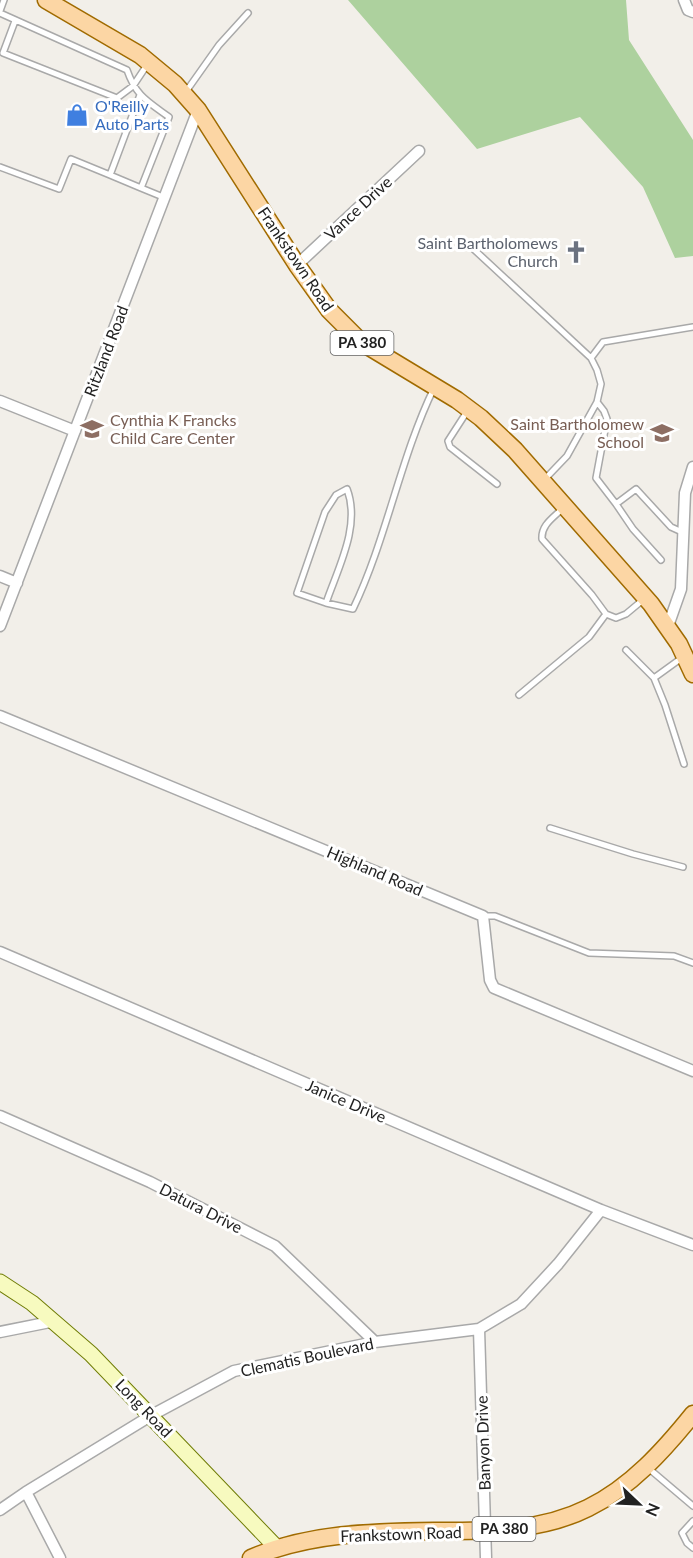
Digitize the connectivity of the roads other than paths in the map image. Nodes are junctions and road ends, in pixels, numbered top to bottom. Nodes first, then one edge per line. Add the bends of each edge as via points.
1 (4, 0) edge
2 (46, 0) edge
3 (684, 0) edge
4 (0, 12) edge
5 (693, 12) edge
6 (248, 13) dead end
7 (15, 21) junction
8 (149, 62) junction
9 (133, 86) junction
10 (140, 95) junction
11 (184, 95) junction
12 (198, 110) junction
13 (419, 150) dead end
14 (0, 167) edge
15 (110, 175) junction
16 (141, 188) junction
17 (163, 197) junction
18 (466, 243) dead end
19 (297, 265) junction
20 (693, 327) edge
21 (591, 358) junction
22 (435, 387) junction
23 (0, 400) edge
24 (597, 402) junction
25 (469, 409) junction
26 (75, 431) junction
27 (693, 467) edge
28 (543, 481) junction
29 (497, 484) dead end
30 (616, 504) junction
31 (565, 506) junction
32 (682, 532) junction
33 (661, 560) dead end
34 (0, 576) edge
35 (17, 583) junction
36 (646, 598) junction
37 (326, 603) junction
38 (606, 614) junction
39 (0, 626) edge
40 (668, 626) junction
41 (626, 650) dead end
42 (685, 656) junction
43 (693, 674) edge
44 (654, 678) junction
45 (519, 695) dead end
46 (0, 716) edge
47 (684, 764) dead end
48 (550, 828) dead end
49 (683, 867) dead end
50 (483, 916) junction
51 (0, 952) edge
52 (693, 963) edge
53 (693, 1071) edge
54 (0, 1116) edge
55 (601, 1210) junction
56 (693, 1245) edge
57 (0, 1282) edge
58 (55, 1321) junction
59 (479, 1329) junction
60 (0, 1332) edge
61 (375, 1342) junction
62 (693, 1414) edge
63 (152, 1415) junction
64 (646, 1466) junction
65 (26, 1492) junction
66 (693, 1506) edge
67 (0, 1510) edge
68 (693, 1521) edge
69 (486, 1531) junction
70 (276, 1547) junction
71 (693, 1548) edge
72 (60, 1558) edge
73 (252, 1558) edge
74 (486, 1558) edge

1 - 4 lane
2 - 8 main road, Frankstown Road / PA 380
3 - 5 street
4 - 7 lane
6 - 11 lane via 219,45
7 - 9 lane via 127,70
7 - 9 lane via 3,53 117,98
8 - 9 lane
8 - 11 main road, Frankstown Road / PA 380
9 - 10 lane
10 - 15 lane
10 - 16 lane via 169,117
11 - 12 main road, Frankstown Road / PA 380
12 - 17 street, Ritzland Road
12 - 19 main road, Frankstown Road / PA 380
13 - 19 street, Vance Drive
14 - 15 lane via 59,189 71,159
15 - 16 lane
16 - 17 lane
17 - 26 street, Ritzland Road
18 - 21 lane
19 - 22 main road, Frankstown Road / PA 380 via 329,310 361,342
20 - 21 lane via 603,342
21 - 24 lane via 601,384
22 - 25 main road, Frankstown Road / PA 380
22 - 37 lane via 421,415 353,609
23 - 26 street
24 - 28 lane via 567,456
24 - 30 lane via 607,419 596,478
25 - 28 main road, Frankstown Road / PA 380
25 - 29 lane via 448,441 450,447
26 - 35 street, Ritzland Road
27 - 32 street via 685,493
28 - 31 main road, Frankstown Road / PA 380
30 - 32 lane via 636,489 671,527
30 - 33 lane
31 - 36 main road, Frankstown Road / PA 380
31 - 38 lane via 546,524 542,539
32 - 40 street via 681,589
34 - 35 street
35 - 39 street, Ritzland Road
36 - 38 lane via 626,614 616,618
36 - 40 main road, Frankstown Road / PA 380
37 - 37 lane via 297,593 325,512 336,495 348,489 351,531
38 - 45 lane via 589,637
40 - 42 main road, Frankstown Road / PA 380
41 - 44 lane
42 - 43 main road, Frankstown Road / PA 380
42 - 44 lane
44 - 47 lane
46 - 50 street, Highland Road
48 - 49 lane
50 - 52 lane via 495,916 589,952 674,956
50 - 53 street via 494,988
51 - 55 street, Janice Drive
54 - 61 street, Datura Drive via 150,1182 275,1246
55 - 56 street, Janice Drive
55 - 59 street, Clematis Boulevard via 520,1304
57 - 58 street, Long Road
58 - 60 street
58 - 63 street, Long Road
59 - 61 street, Clematis Boulevard
59 - 69 street, Banyon Drive
61 - 63 street, Clematis Boulevard via 234,1371
62 - 64 main road, Frankstown Road / PA 380
63 - 65 street, Clematis Boulevard
63 - 70 street, Long Road
64 - 66 lane
64 - 69 main road, Frankstown Road / PA 380 via 607,1497 573,1515 530,1527
65 - 67 street, Clematis Boulevard
65 - 72 street
68 - 71 lane via 682,1533
69 - 70 main road, Frankstown Road / PA 380 via 355,1534
69 - 74 street, Banyon Drive
70 - 73 main road, Frankstown Road / PA 380

